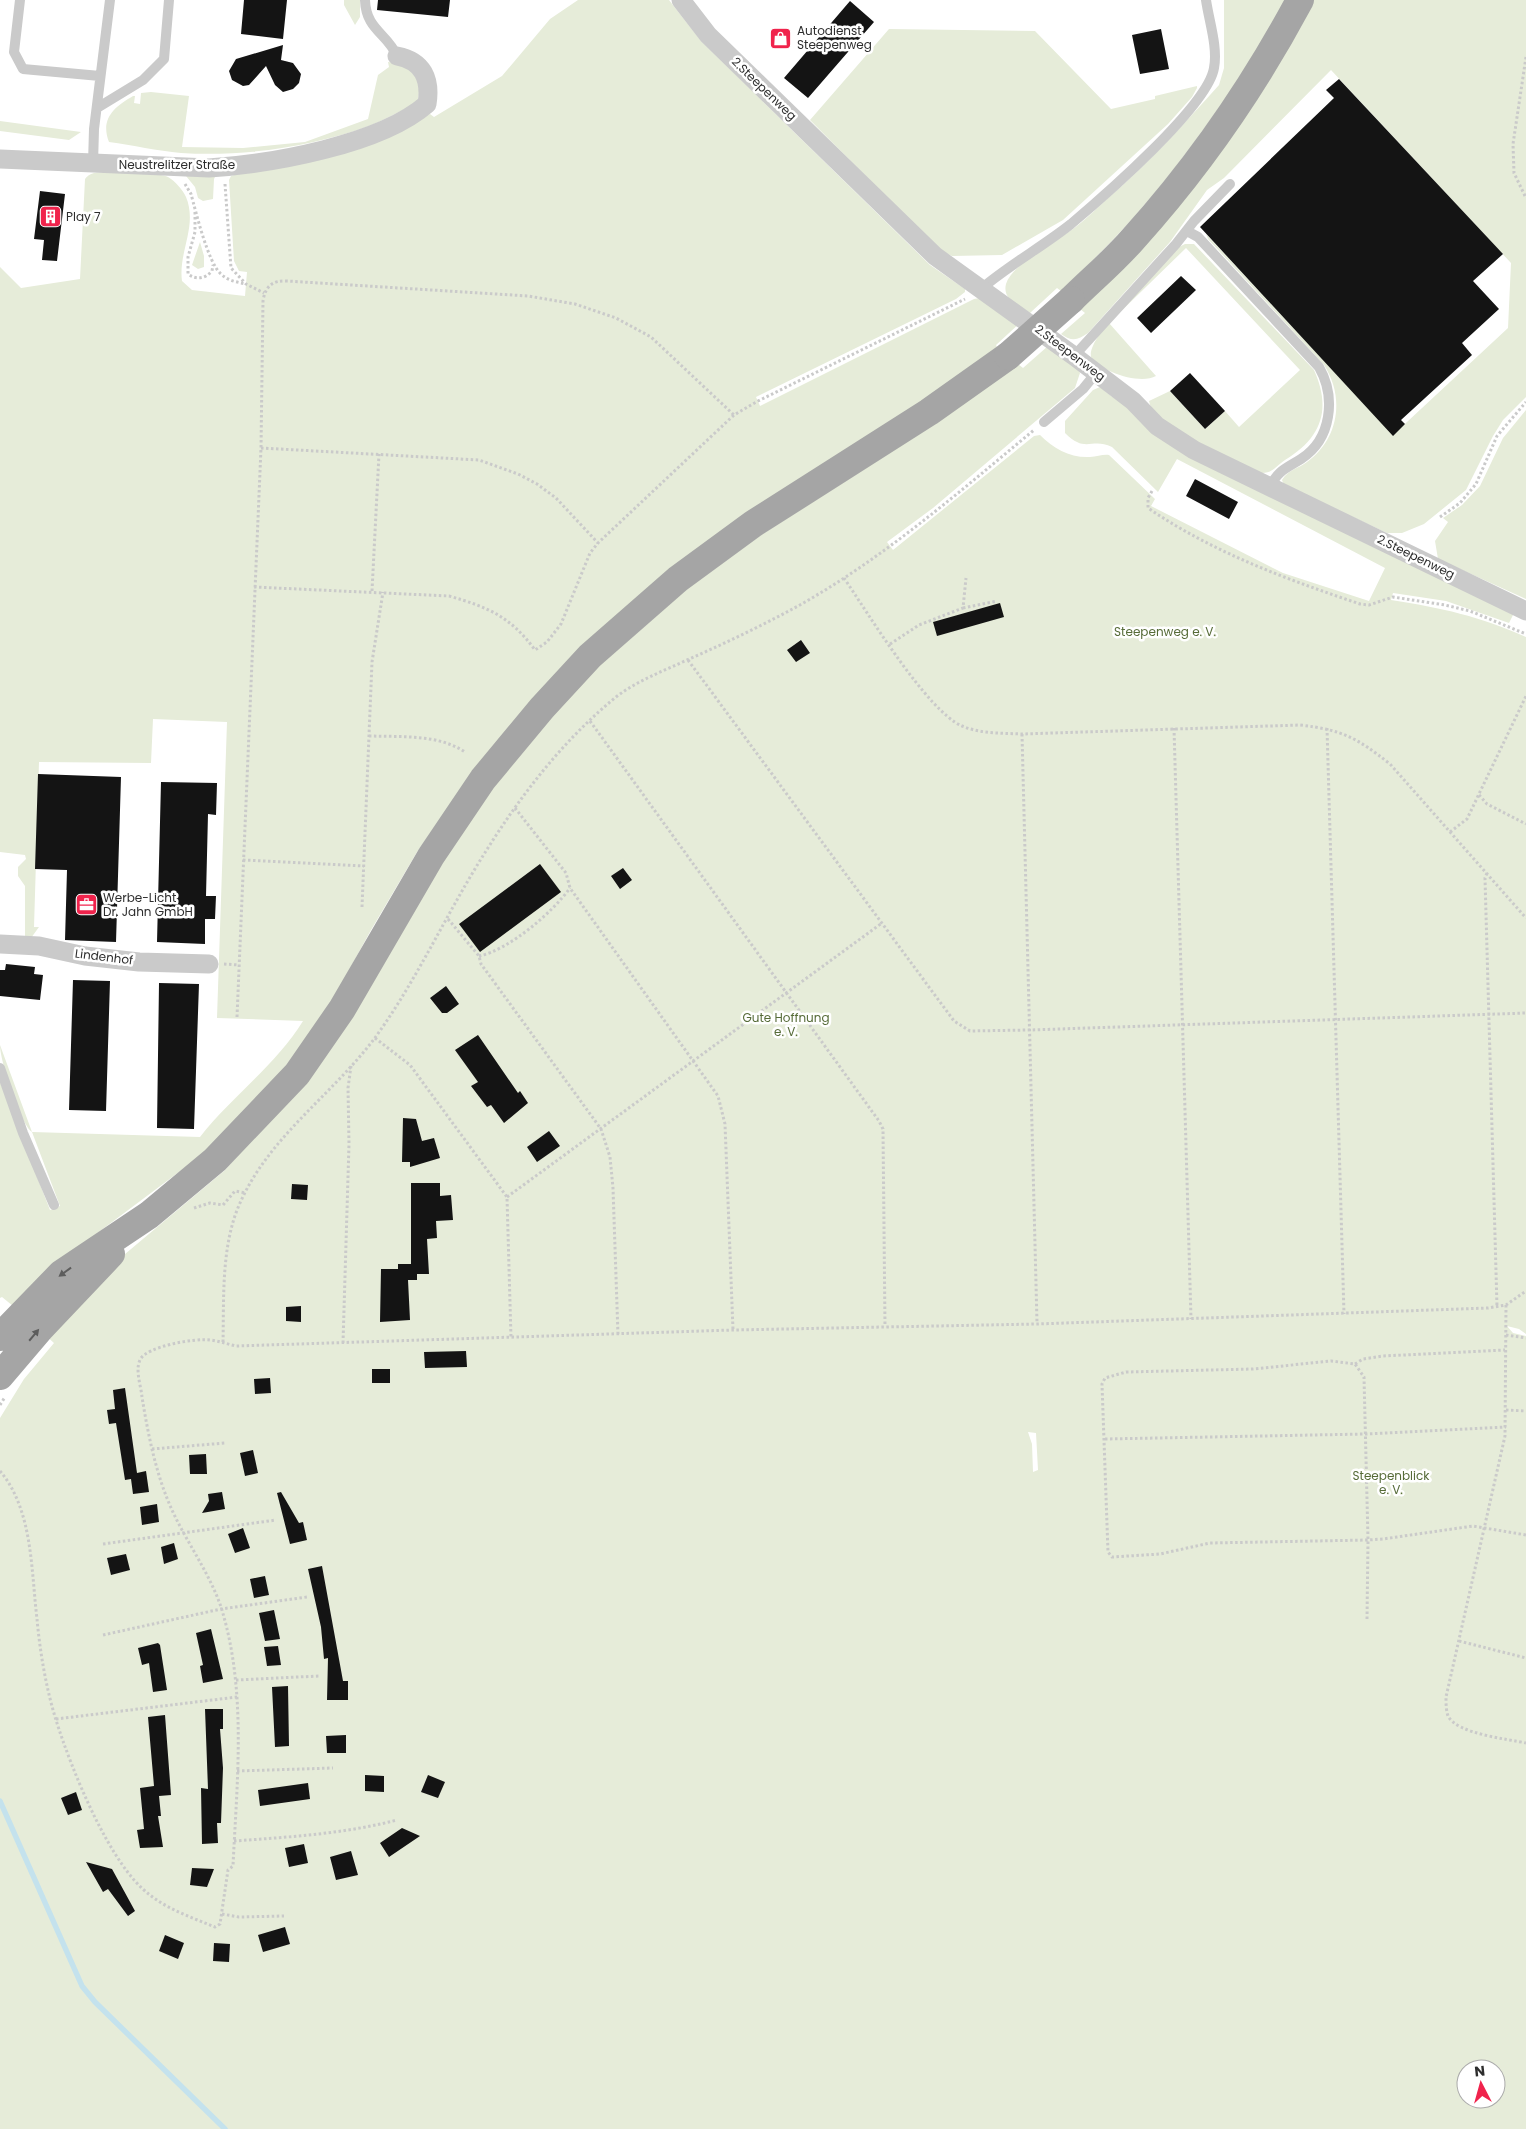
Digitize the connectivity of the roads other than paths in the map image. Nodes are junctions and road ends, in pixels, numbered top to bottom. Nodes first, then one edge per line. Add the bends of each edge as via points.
1 (20, 0) edge
2 (110, 0) edge
3 (170, 0) edge
4 (366, 0) edge
5 (681, 0) edge
6 (1206, 0) edge
7 (1300, 0) edge
8 (398, 56) joint
9 (100, 76) junction
10 (97, 108) junction
11 (0, 159) edge
12 (93, 164) junction
13 (1230, 184) dead end
14 (1187, 231) junction
15 (981, 288) junction
16 (1074, 356) junction
17 (1096, 373) junction
18 (1044, 422) road end
19 (1270, 487) junction
20 (1526, 611) edge
21 (0, 944) edge
22 (210, 964) dead end
23 (0, 1068) edge
24 (54, 1205) dead end
25 (148, 1215) junction
26 (0, 1337) edge
27 (1, 1374) edge

1 - 9 lane via 14,52 24,69
2 - 9 lane
3 - 10 lane via 164,59 143,80
4 - 8 lane via 369,20 375,31 392,44
5 - 15 street, 2.Steepenweg via 708,35 935,256
6 - 15 lane via 1214,69 1198,99 1173,129 1070,224
7 - 25 main road, bridge via 1252,82 1196,163 1132,240 1071,300 1008,356 929,412 753,524 678,580 590,656 483,779 421,872 342,1009 297,1074 215,1160
8 - 12 street, Neustrelitzer Straße via 417,64 428,82 427,104 374,134 306,154 224,167
9 - 10 lane
10 - 12 lane
11 - 12 street, Neustrelitzer Straße
13 - 14 lane
14 - 16 lane
14 - 19 lane via 1198,237 1319,367 1325,378 1330,413 1325,429 1316,445 1302,458 1286,466
15 - 16 street, 2.Steepenweg
16 - 17 street, 2.Steepenweg
17 - 18 lane via 1083,389
17 - 19 street, 2.Steepenweg via 1133,401 1157,426 1194,450
19 - 20 street, 2.Steepenweg
21 - 22 street, Lindenhof via 39,946 85,956 139,962
23 - 24 lane
25 -> 26 main road via 61,1274
27 -> 25 main road via 40,1328

